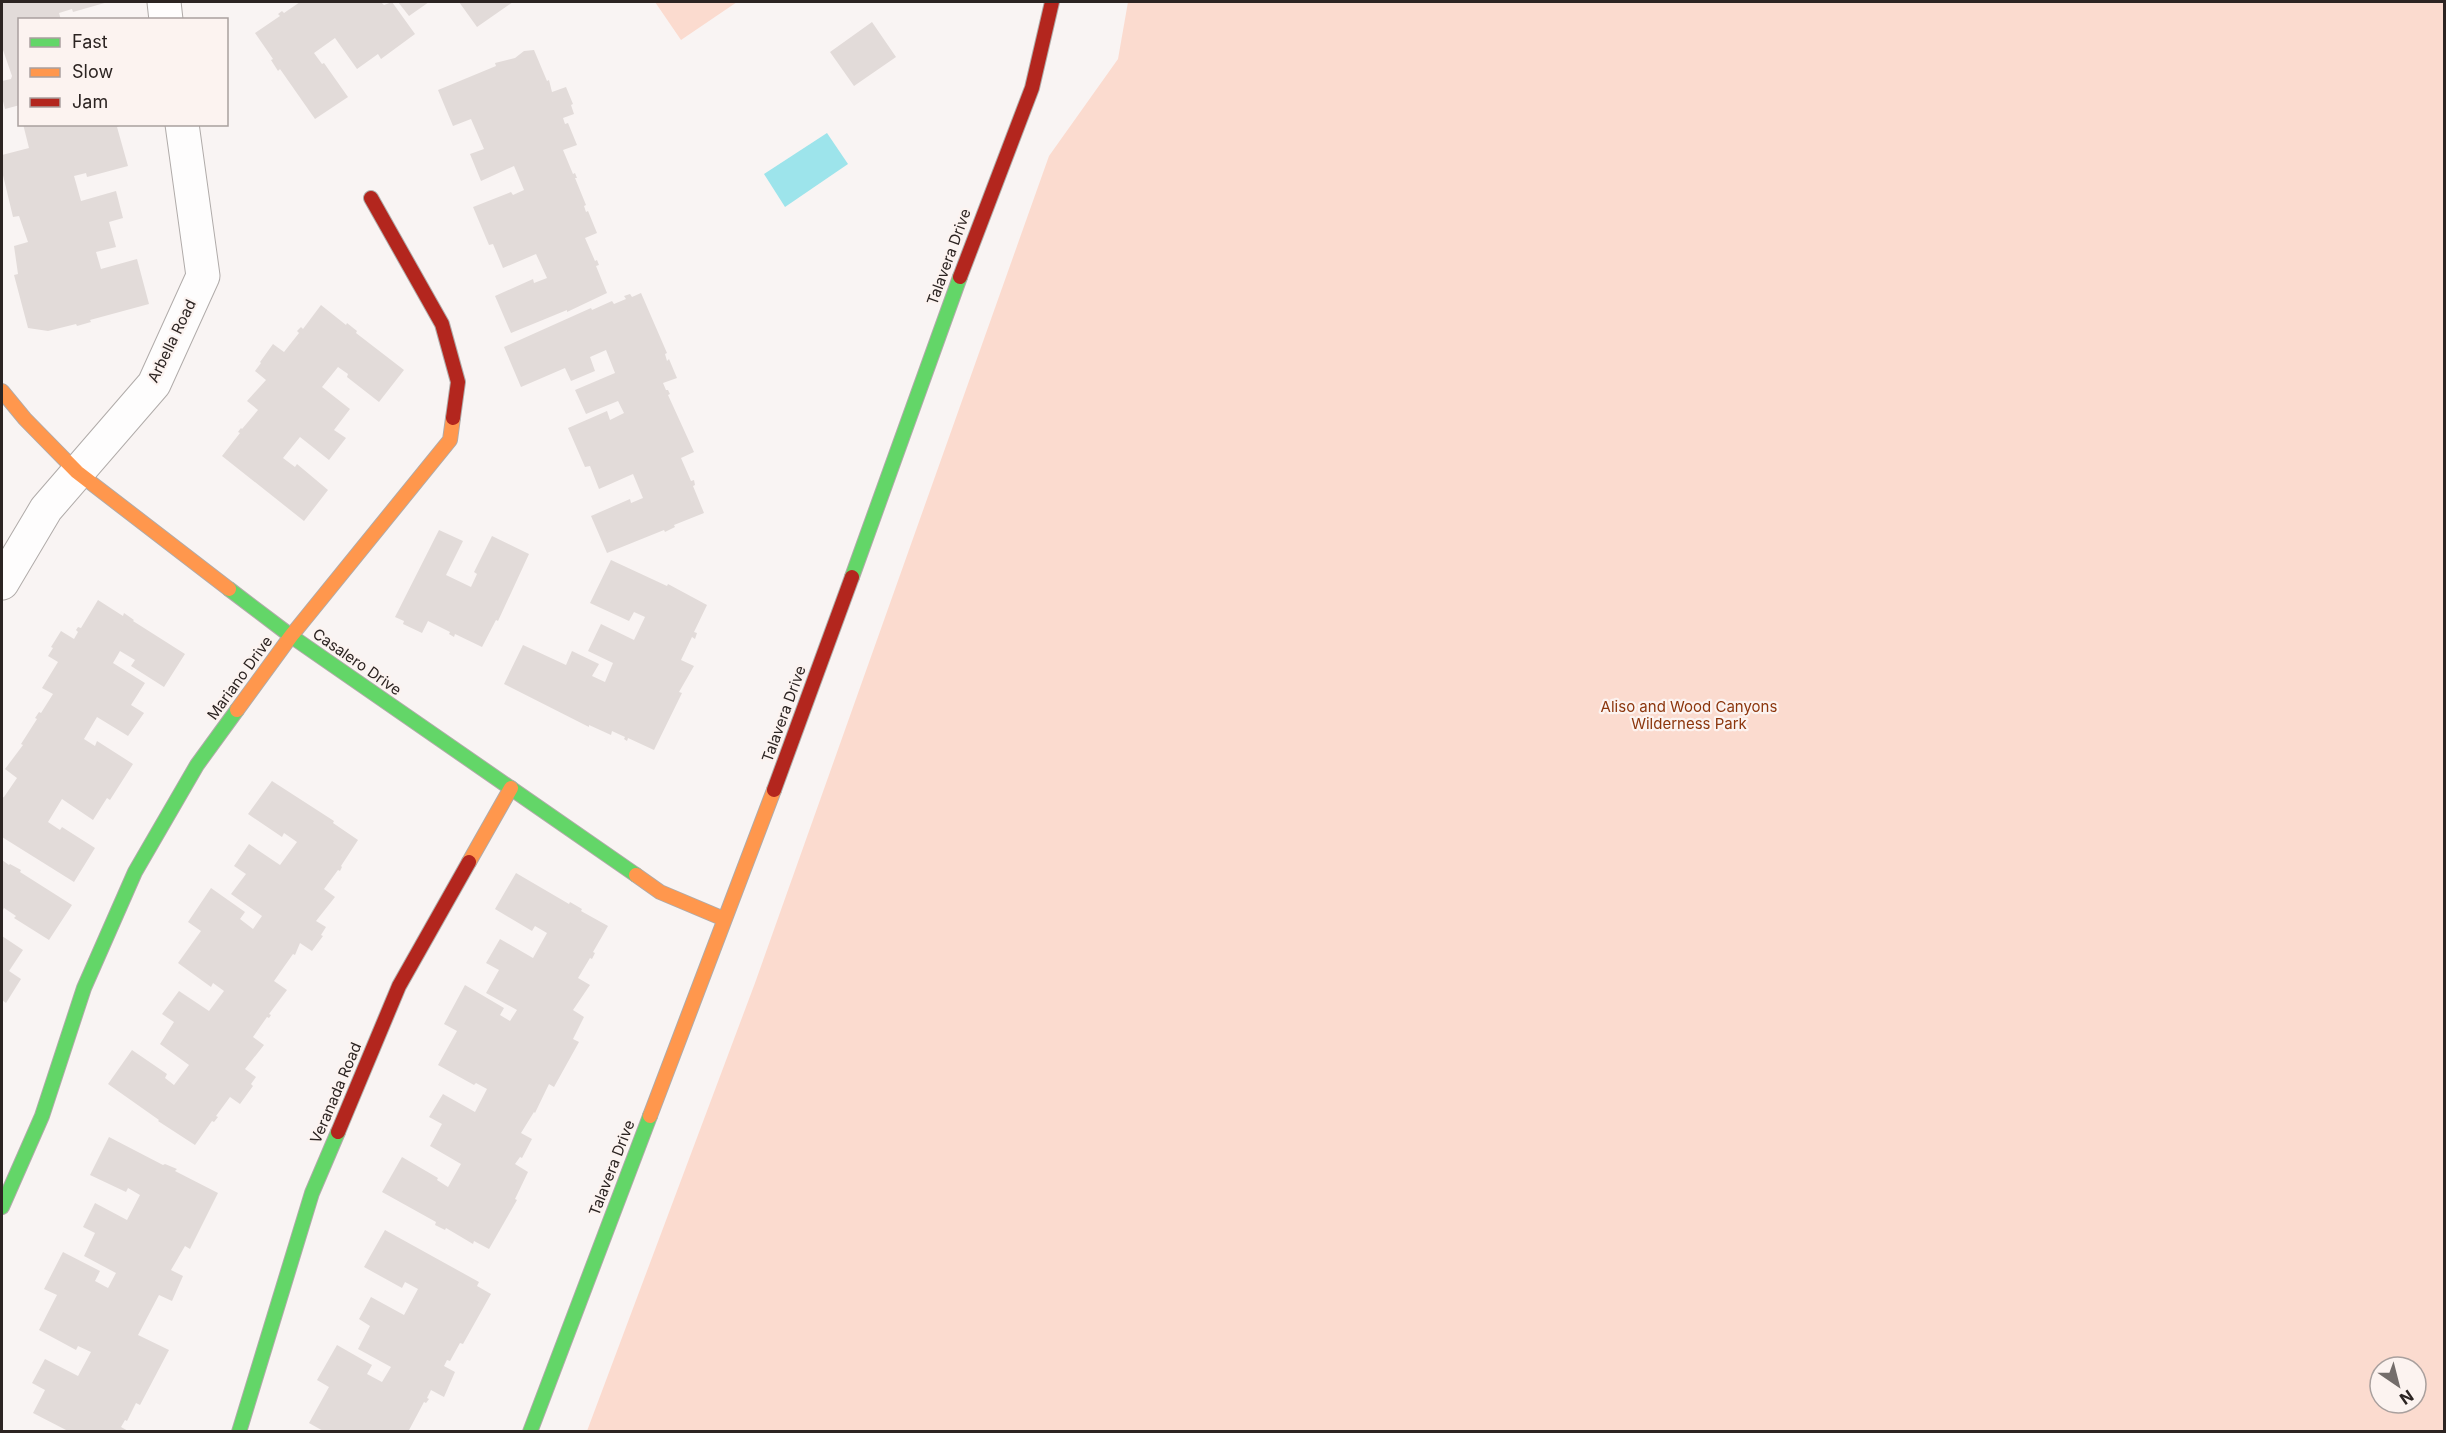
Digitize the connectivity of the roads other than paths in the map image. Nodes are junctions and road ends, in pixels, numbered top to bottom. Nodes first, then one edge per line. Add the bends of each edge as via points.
1 (164, 2) edge
2 (1053, 2) edge
3 (166, 18) edge
4 (182, 126) edge
5 (371, 198) dead end
6 (2, 391) edge
7 (77, 472) junction
8 (2, 583) edge
9 (291, 636) junction
10 (511, 788) junction
11 (724, 919) junction
12 (2, 1207) edge
13 (239, 1431) edge
14 (530, 1431) edge

1 - 3 street
2 - 11 street, Talavera Drive via 1032,88
4 - 7 street, Arbella Road via 203,276 154,384
5 - 9 street, Mariano Drive via 442,324 458,382 450,440
6 - 7 street, Casalero Drive
7 - 8 street, Arbella Road via 46,509
7 - 9 street, Casalero Drive
9 - 10 street, Casalero Drive
9 - 12 street, Mariano Drive via 197,765 135,872 84,988 42,1116
10 - 11 street, Casalero Drive via 660,892
10 - 13 street, Veranada Road via 399,986 312,1193
11 - 14 street, Talavera Drive

